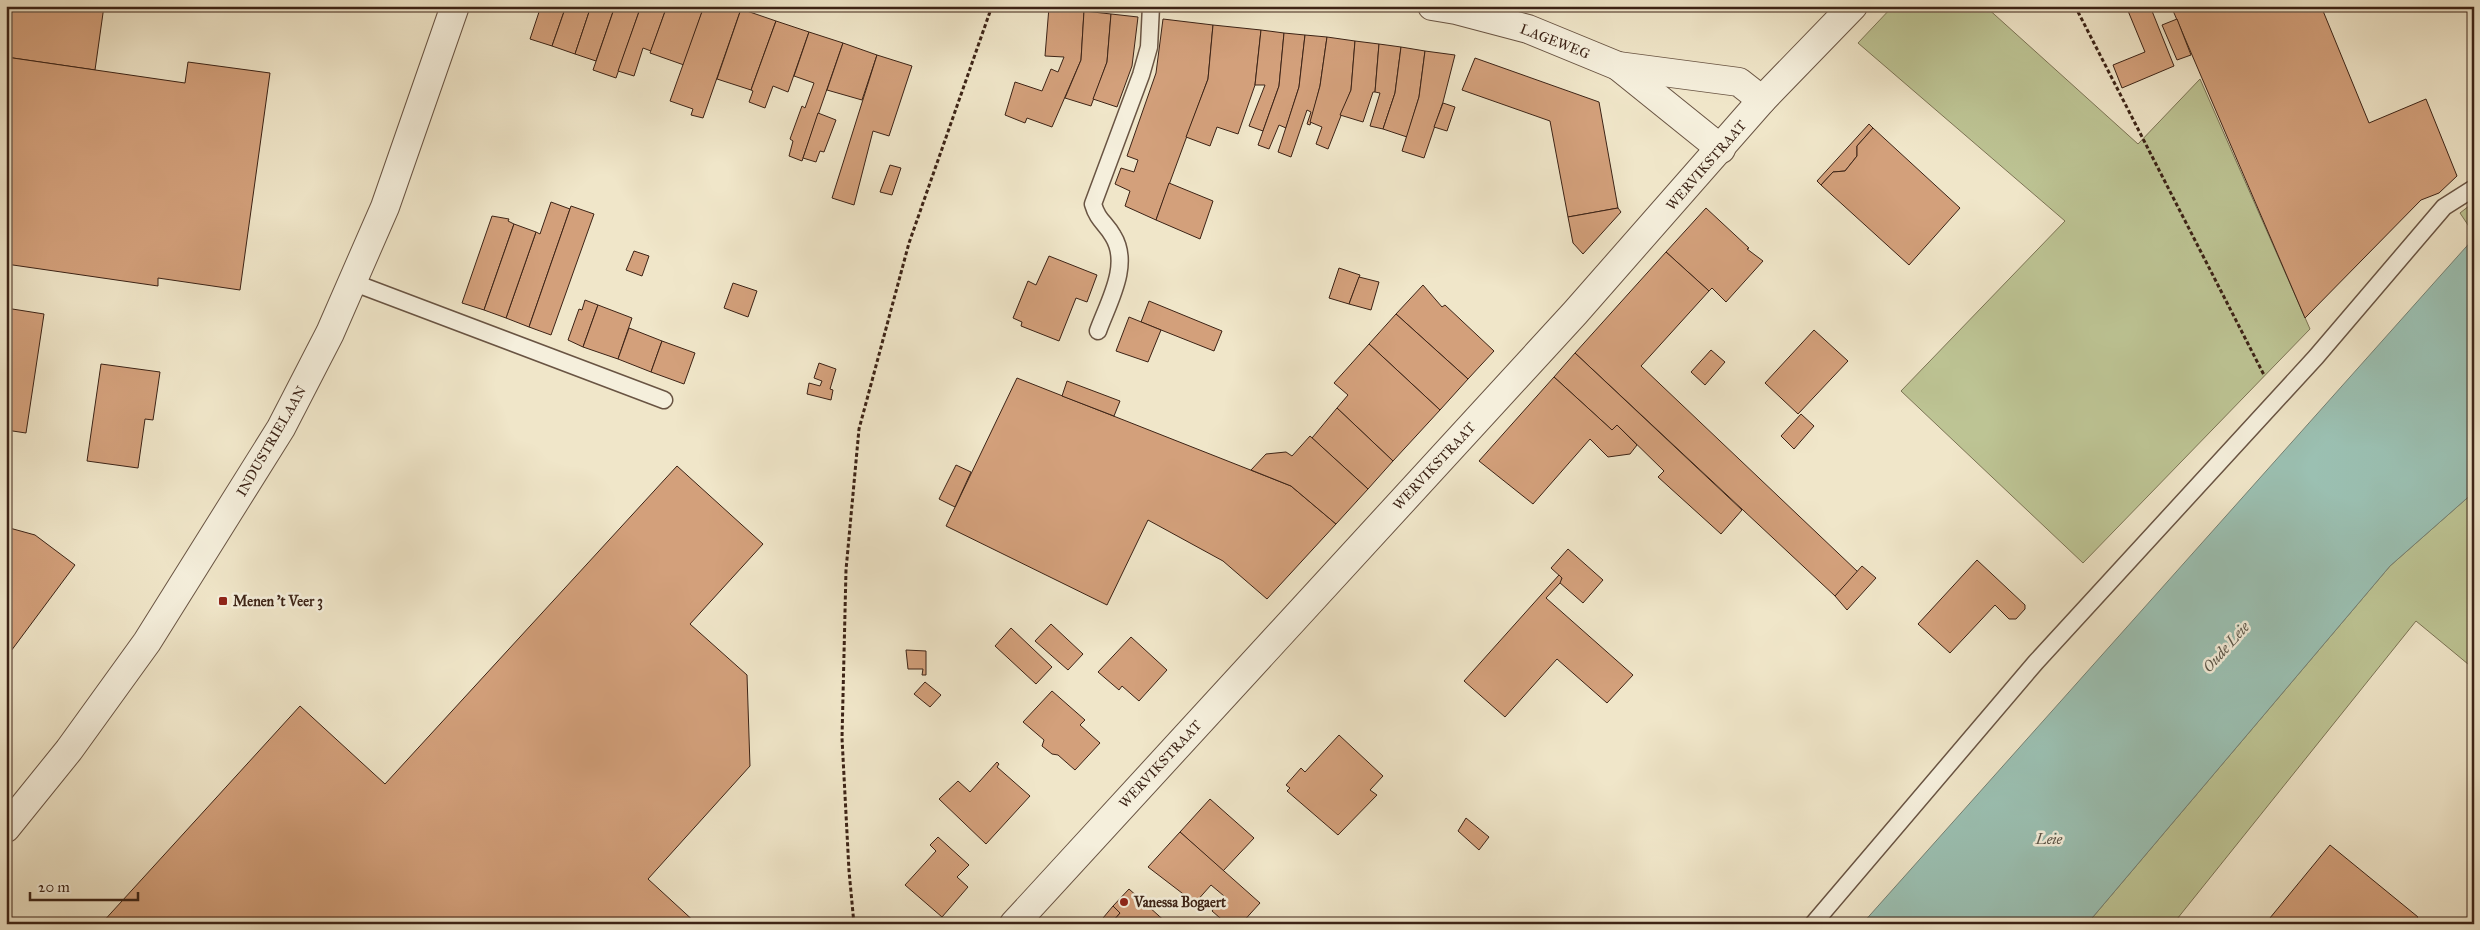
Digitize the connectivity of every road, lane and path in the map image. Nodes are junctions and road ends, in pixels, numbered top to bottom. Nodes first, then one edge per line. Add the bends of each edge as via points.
1 (992, 6) edge
2 (1151, 6) edge
3 (1432, 6) edge
4 (1853, 6) edge
5 (2075, 6) edge
6 (454, 8) edge
7 (1618, 66) junction
8 (1762, 100) junction
9 (1721, 149) junction
10 (2474, 188) edge
11 (352, 282) junction
12 (1098, 331) dead end
13 (664, 400) dead end
14 (2276, 400) junction
15 (6, 828) edge
16 (854, 924) edge
17 (1014, 924) edge
18 (1813, 924) edge

1 - 16 path via 909,243 859,429 846,570 842,738
2 - 12 lane via 1149,47 1141,76 1093,204 1097,218 1114,236 1120,258 1119,272
3 - 7 street, LAGEWEG via 1528,29
4 - 8 street, WERVIKSTRAAT
5 - 14 path
6 - 11 street, INDUSTRIELAAN via 385,207
7 - 8 street, LAGEWEG via 1739,82
7 - 9 street, LAGEWEG
8 - 9 street, WERVIKSTRAAT
9 - 17 street, WERVIKSTRAAT via 1575,313
10 - 14 lane via 2444,207
11 - 13 lane
11 - 15 street, INDUSTRIELAAN via 282,428 218,531 147,642 69,750
14 - 18 lane via 2036,662

